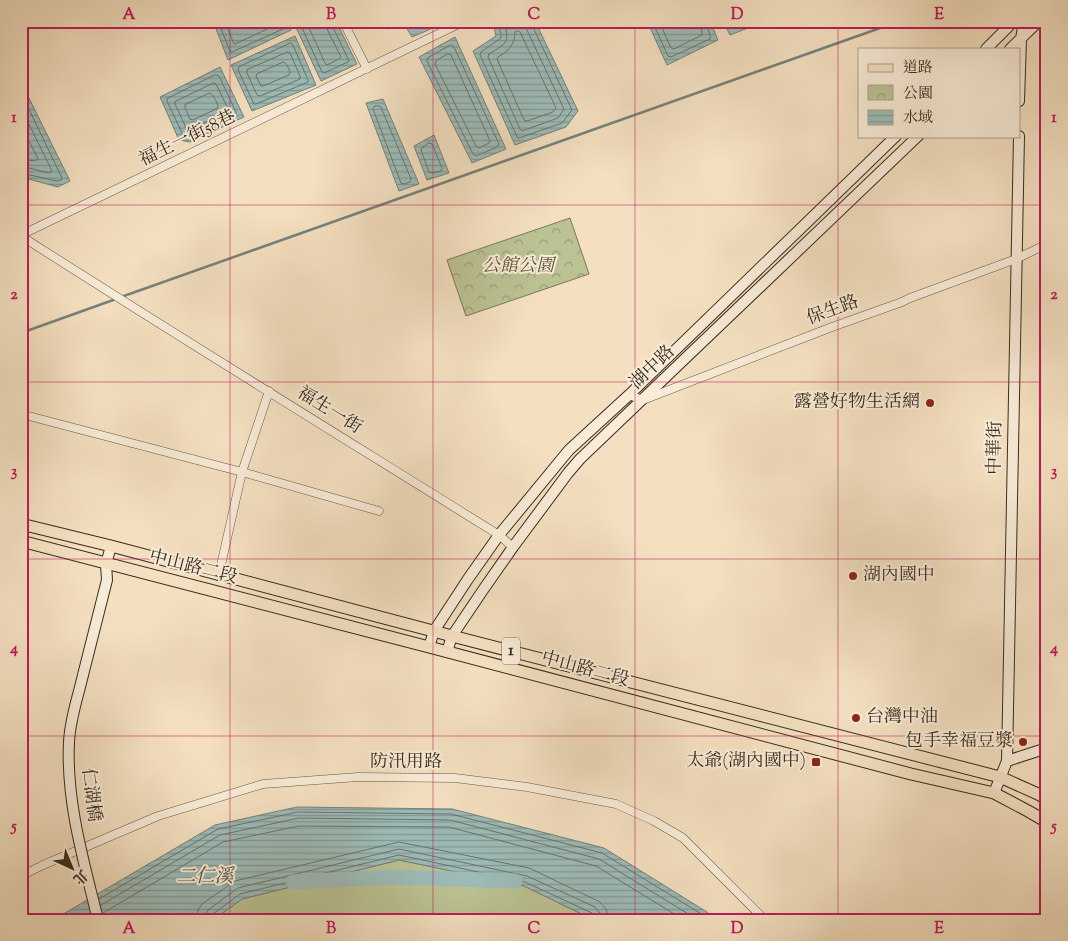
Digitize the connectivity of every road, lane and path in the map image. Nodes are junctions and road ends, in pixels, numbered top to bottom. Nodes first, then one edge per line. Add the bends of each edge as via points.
1 (343, 21) edge
2 (465, 21) edge
3 (1014, 21) edge
4 (1024, 21) edge
5 (1039, 21) edge
6 (1020, 39) junction
7 (987, 48) edge
8 (1011, 48) edge
9 (1020, 48) edge
10 (367, 69) junction
11 (894, 138) edge
12 (916, 138) edge
13 (1018, 138) edge
14 (21, 236) edge
15 (1047, 244) edge
16 (1016, 259) junction
17 (269, 391) junction
18 (629, 395) junction
19 (643, 400) junction
20 (21, 414) edge
21 (242, 472) junction
22 (379, 511) dead end
23 (21, 524) edge
24 (499, 535) junction
25 (21, 541) edge
26 (111, 546) junction
27 (513, 548) junction
28 (106, 564) junction
29 (219, 574) junction
30 (434, 631) junction
31 (452, 636) junction
32 (429, 647) junction
33 (447, 652) junction
34 (1047, 748) edge
35 (1007, 761) junction
36 (1000, 778) junction
37 (994, 793) junction
38 (1047, 799) edge
39 (1047, 822) edge
40 (21, 876) edge
41 (98, 920) edge
42 (765, 920) edge

1 - 10 street
2 - 10 street
3 - 7 street
4 - 6 street
5 - 6 street
6 - 8 street
6 - 9 street
10 - 14 street, 福生一街58巷
11 - 18 street, 湖中路
12 - 19 street, 湖中路
13 - 16 street, 中華街
14 - 17 street, 福生一街
15 - 16 street, 保生路
16 - 19 street, 保生路
16 - 35 street, 中華街
17 - 21 street
17 - 24 street, 福生一街
18 - 19 street
18 - 24 street, 湖中路 via 569,450
19 - 27 street, 湖中路 via 568,473
20 - 21 street
21 - 22 street
21 - 29 street
23 - 26 main road, 中山路二段 / 1
24 - 27 street, 福生一街
24 - 30 street, 湖中路
25 - 28 main road, 中山路二段 / 1
26 - 28 street, 仁湖橋
26 - 29 main road, 中山路二段 / 1
27 - 31 street, 湖中路
28 - 32 main road, 中山路二段 / 1
28 - 41 street, 仁湖橋, bridge via 107,580 69,741 73,808
29 - 30 main road, 中山路二段 / 1
30 - 31 main road, 中山路二段 / 1
30 - 32 street, 湖中路
31 - 33 street, 湖中路
31 - 36 main road, 中山路二段 / 1
32 - 33 main road, 中山路二段 / 1
33 - 37 main road, 中山路二段 / 1
34 - 35 street
35 - 36 street
36 - 37 street
36 - 38 main road, 中山路二段 / 1
37 - 39 main road, 中山路二段 / 1
40 - 42 street, 防汛用路 via 158,816 263,784 358,777 455,778 527,786 616,804 654,821 683,838

